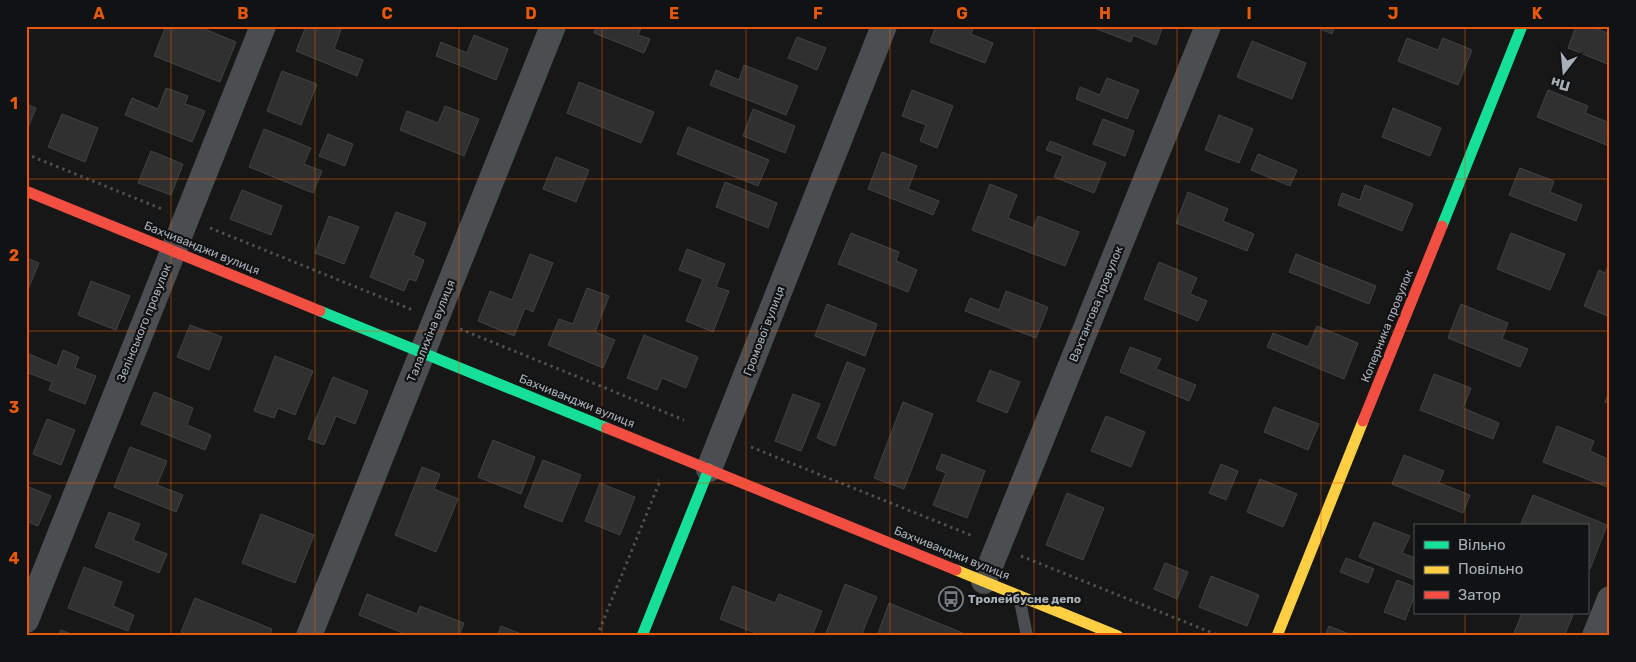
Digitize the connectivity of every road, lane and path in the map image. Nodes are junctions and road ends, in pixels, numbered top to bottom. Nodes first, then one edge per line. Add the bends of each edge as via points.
1 (263, 26) edge
2 (553, 26) edge
3 (884, 26) edge
4 (1208, 26) edge
5 (1522, 26) edge
6 (26, 154) edge
7 (26, 191) edge
8 (186, 219) junction
9 (173, 251) junction
10 (436, 320) junction
11 (423, 352) junction
12 (684, 420) dead end
13 (751, 446) dead end
14 (709, 469) junction
15 (660, 481) dead end
16 (998, 546) junction
17 (984, 581) junction
18 (1019, 596) junction
19 (1610, 599) edge
20 (26, 620) edge
21 (309, 636) edge
22 (597, 636) edge
23 (642, 636) edge
24 (1027, 636) edge
25 (1118, 636) edge
26 (1220, 636) edge
27 (1277, 636) edge
28 (1595, 636) edge

1 - 8 street, Зелінського провулок
2 - 10 street, Талалихіна вулиця
3 - 14 street, Громової вулиця
4 - 16 street, Вахтангова провулок
5 - 27 street, Коперника провулок
6 - 8 path
7 - 9 street, Бахчиванджи вулиця
8 - 9 street, Зелінського провулок
8 - 10 path
9 - 11 street, Бахчиванджи вулиця
9 - 20 street, Зелінського провулок
10 - 11 street, Талалихіна вулиця
10 - 12 path
11 - 14 street, Бахчиванджи вулиця
11 - 21 street, Талалихіна вулиця
13 - 16 path
14 - 17 street, Бахчиванджи вулиця
14 - 23 street, Громової вулиця
15 - 22 path
16 - 17 street, Вахтангова провулок
16 - 26 path
17 - 18 street, Бахчиванджи вулиця
18 - 24 lane
18 - 25 street, Бахчиванджи вулиця
19 - 28 street

